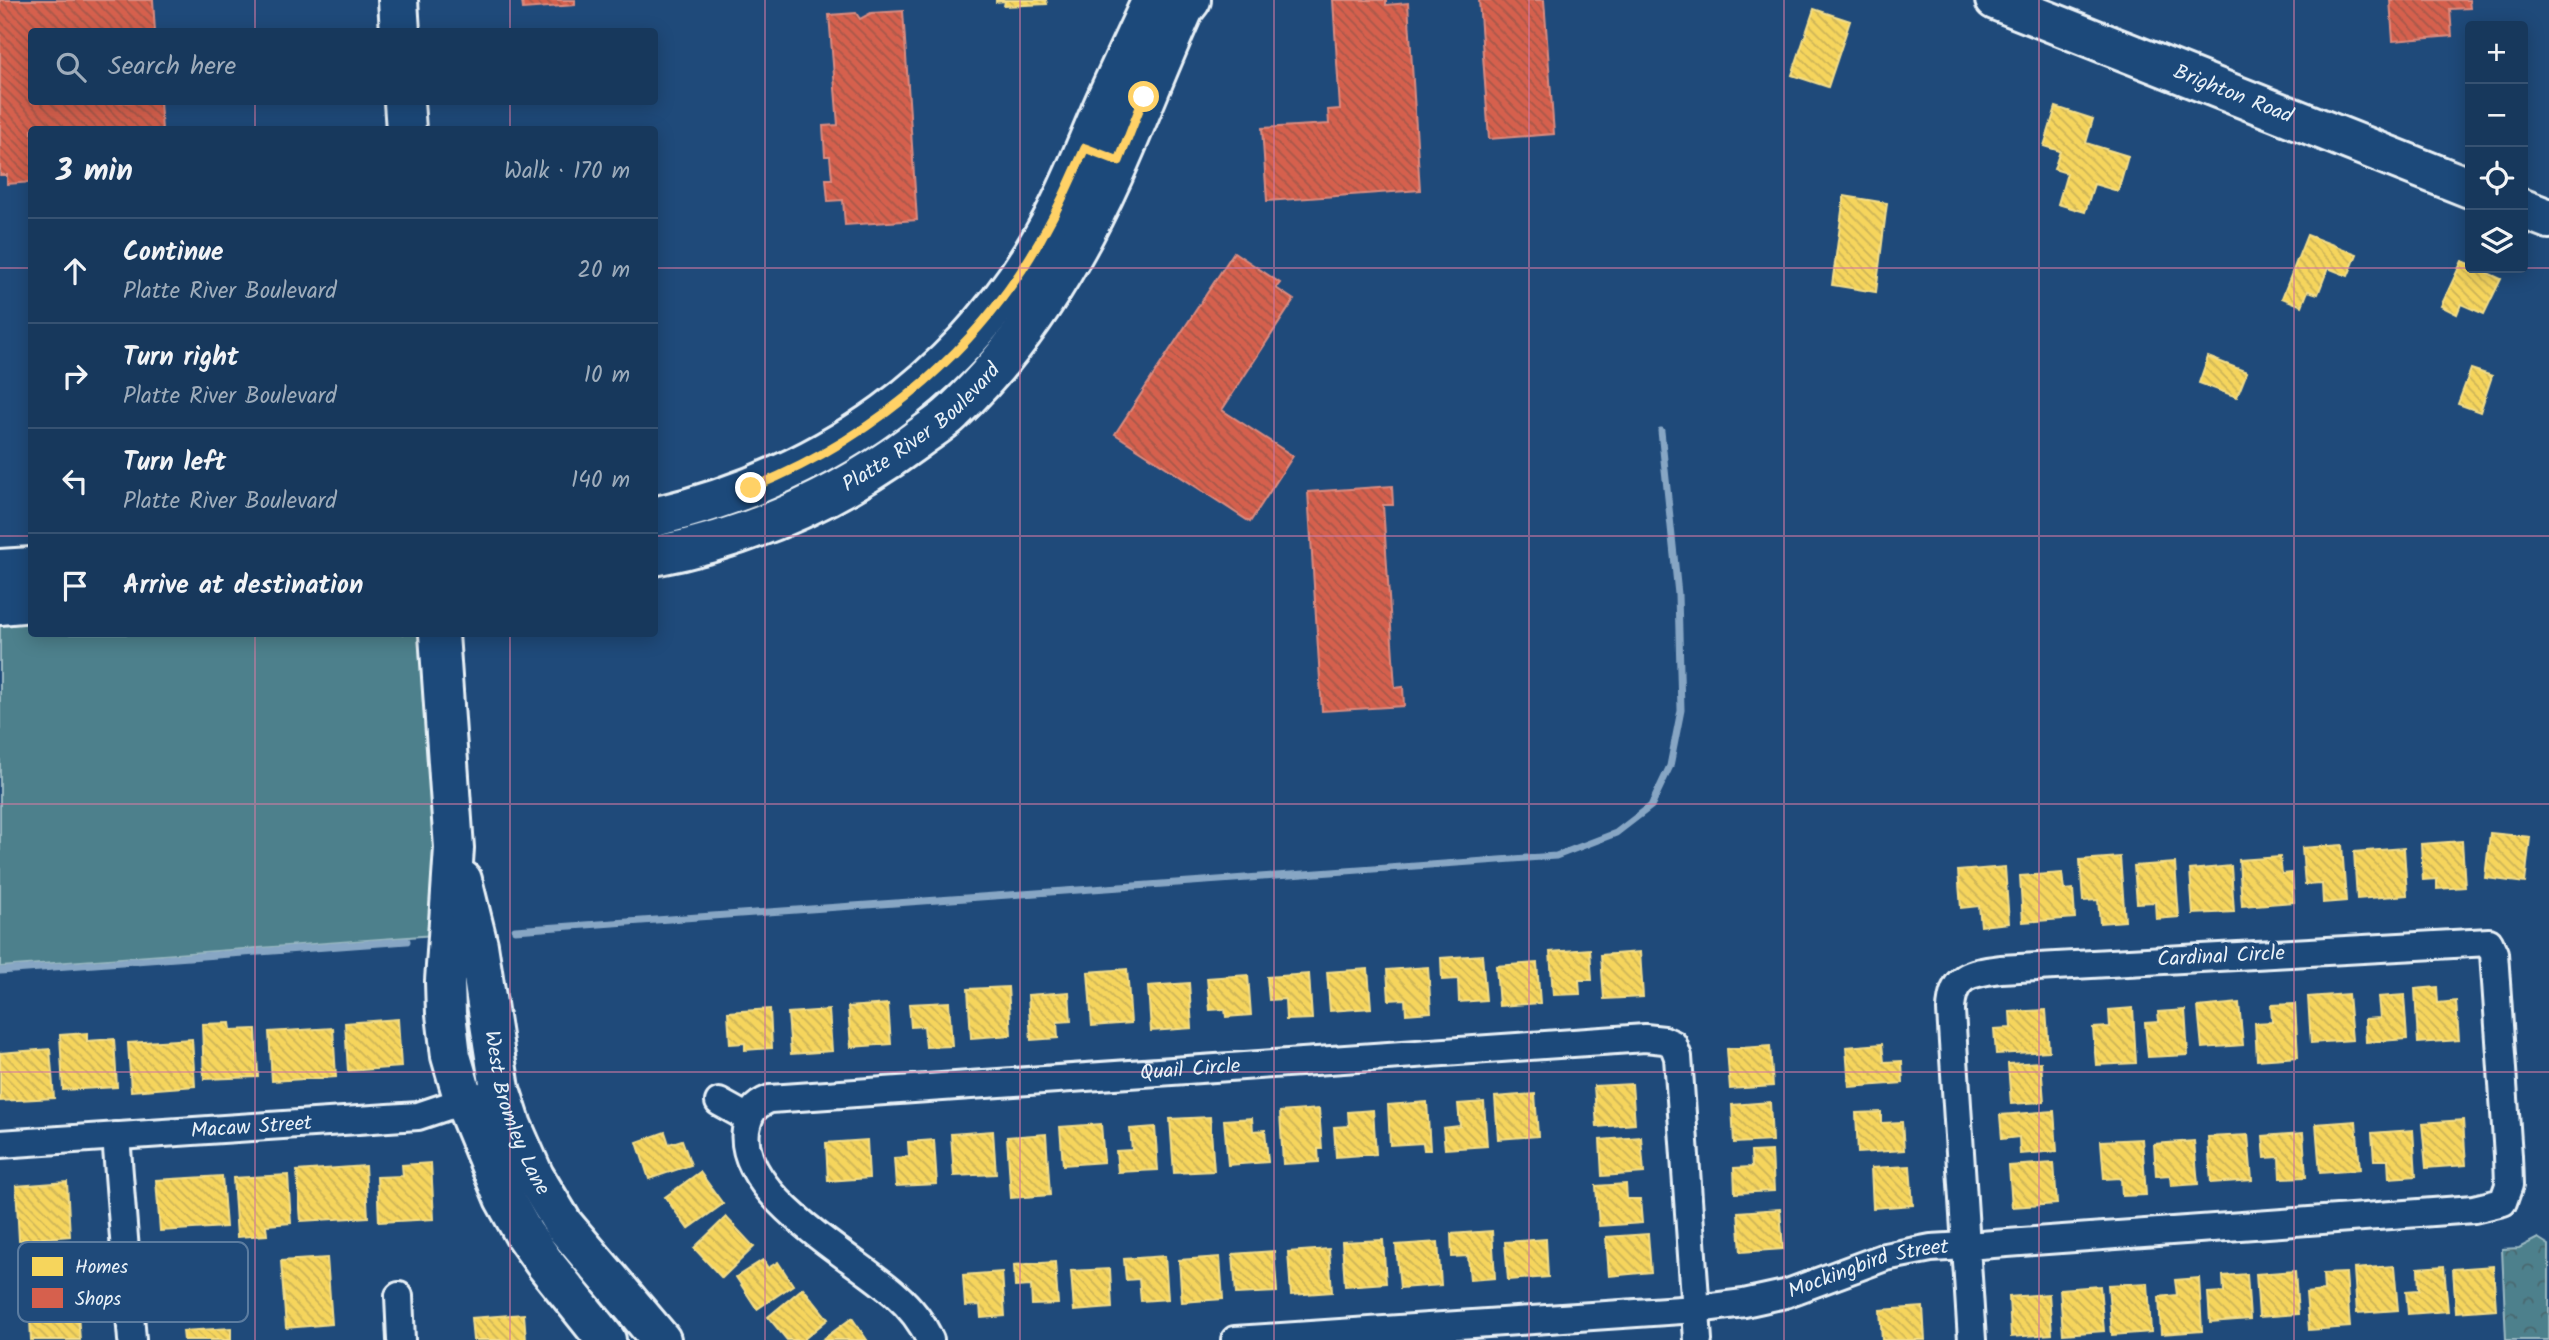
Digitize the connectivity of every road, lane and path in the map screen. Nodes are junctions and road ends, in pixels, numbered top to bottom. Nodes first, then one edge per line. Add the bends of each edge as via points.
1 (398, 0) edge
2 (1152, 0) edge
3 (1191, 0) edge
4 (1996, 0) edge
5 (400, 28) edge
6 (404, 105) edge
7 (406, 126) edge
8 (1094, 171) junction
9 (2465, 186) edge
10 (2526, 210) edge
11 (2549, 219) edge
12 (658, 516) edge
13 (658, 554) edge
14 (28, 567) edge
15 (0, 569) edge
16 (28, 603) edge
17 (0, 605) edge
18 (439, 637) edge
19 (454, 848) junction
20 (500, 1088) junction
21 (464, 1101) junction
22 (719, 1102) dead end
23 (748, 1118) junction
24 (116, 1136) junction
25 (0, 1144) edge
26 (2503, 1202) joint
27 (124, 1242) edge
28 (1966, 1245) junction
29 (399, 1296) dead end
30 (1696, 1309) junction
31 (131, 1322) edge
32 (1423, 1334) edge
33 (132, 1340) edge
34 (401, 1340) edge
35 (606, 1340) edge
36 (661, 1340) edge
37 (930, 1340) edge
38 (1235, 1340) edge
39 (1698, 1340) edge
40 (1972, 1340) edge

1 - 5 main road
2 - 8 main road, Platte River Boulevard
3 - 8 main road, Platte River Boulevard via 1144,97
4 - 9 main road, Brighton Road
6 - 7 main road
8 - 12 main road, Platte River Boulevard via 996,306 939,370 910,394 857,433 796,468 725,497
8 - 13 main road, Platte River Boulevard via 1072,257 992,372 951,414 855,482 798,511 729,536
10 - 11 main road
14 - 15 main road
16 - 17 main road
18 - 19 main road, West Bromley Lane
19 - 20 main road, West Bromley Lane via 478,945
19 - 21 main road, West Bromley Lane via 446,1014
20 - 21 street, Macaw Street
20 - 36 main road, West Bromley Lane via 534,1175 563,1224
21 - 24 street, Macaw Street via 418,1116
21 - 35 main road, West Bromley Lane via 504,1199 524,1234
22 - 23 street
23 - 30 street, Quail Circle via 753,1108 770,1099 1664,1040 1673,1044 1678,1057
23 - 37 street via 750,1159 786,1210 895,1293
24 - 25 street, Macaw Street
24 - 27 street
26 - 28 street, Mockingbird Street via 2474,1209
26 - 28 street, Cardinal Circle via 2509,1185 2508,1156 2494,953 2489,942 2001,969 1969,974 1958,983 1952,999
28 - 30 street, Mockingbird Street via 1885,1257 1785,1294
28 - 40 street
29 - 34 street
30 - 32 street, Mockingbird Street
30 - 39 street
31 - 33 street
32 - 38 street, Mockingbird Street

